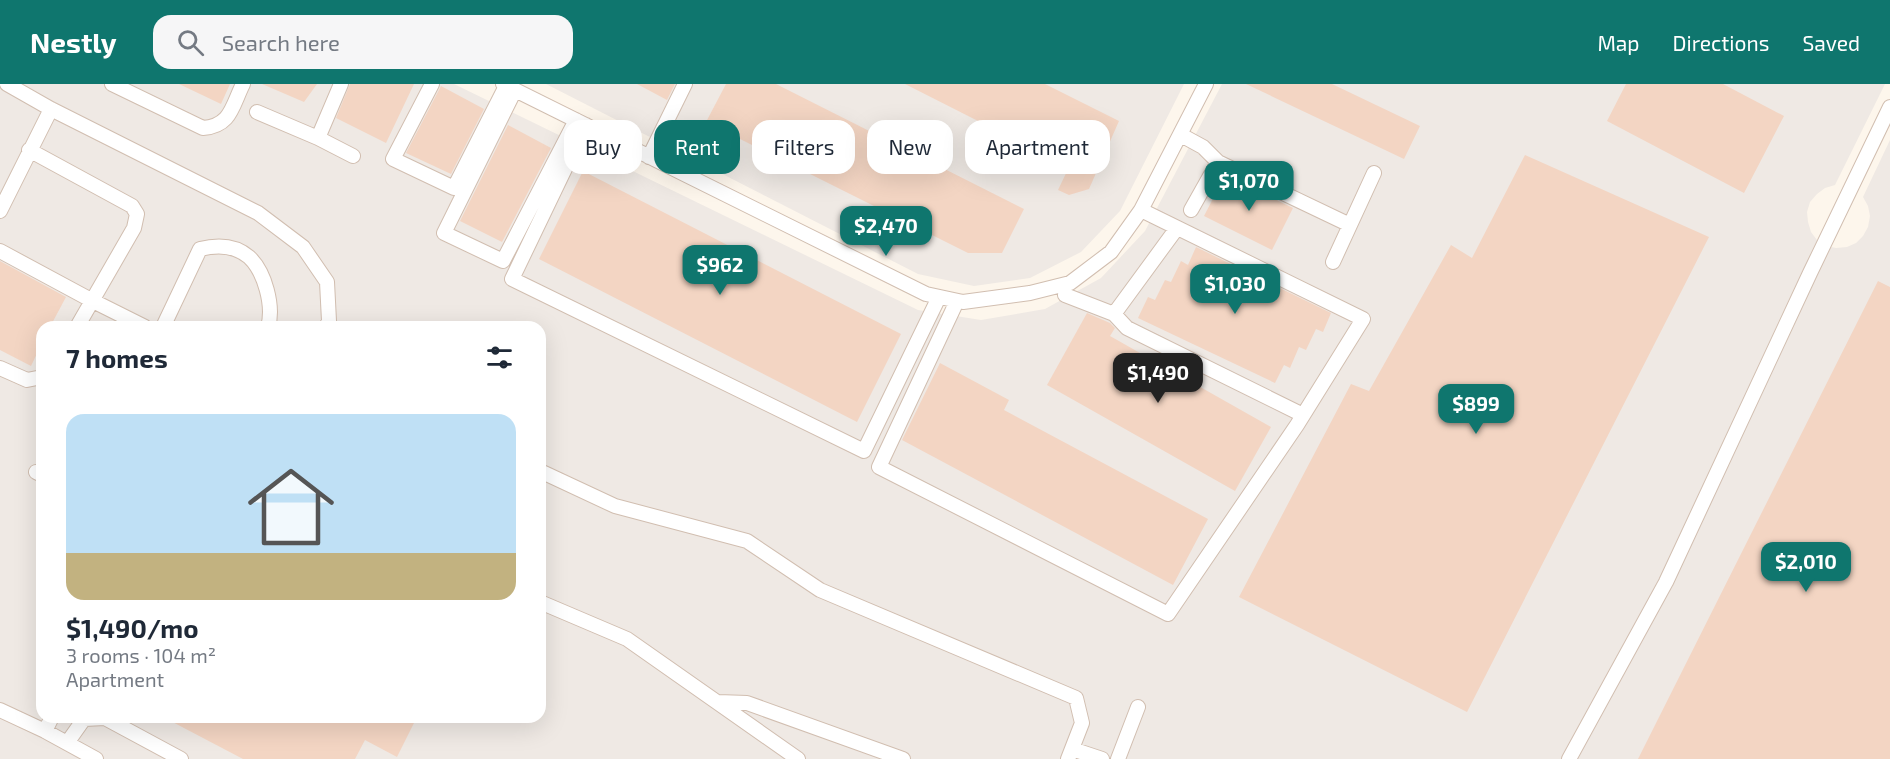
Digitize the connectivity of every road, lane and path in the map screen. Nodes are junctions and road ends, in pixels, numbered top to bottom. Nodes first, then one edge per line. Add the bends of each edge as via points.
1 (7, 84) edge
2 (112, 84) edge
3 (243, 84) edge
4 (341, 84) edge
5 (432, 84) edge
6 (686, 84) edge
7 (1206, 84) edge
8 (508, 86) edge
9 (1890, 107) edge
10 (51, 109) junction
11 (257, 112) dead end
12 (575, 120) edge
13 (1181, 135) junction
14 (318, 138) junction
15 (29, 150) junction
16 (564, 153) edge
17 (642, 154) edge
18 (353, 156) dead end
19 (649, 157) junction
20 (564, 161) edge
21 (1218, 162) junction
22 (1374, 174) dead end
23 (1141, 210) junction
24 (1191, 210) dead end
25 (0, 211) edge
26 (1350, 225) junction
27 (1177, 228) junction
28 (0, 251) edge
29 (1333, 262) dead end
30 (1065, 295) dead end
31 (939, 297) junction
32 (91, 300) junction
33 (957, 301) junction
34 (1114, 314) junction
35 (79, 321) edge
36 (133, 321) edge
37 (166, 321) edge
38 (270, 321) edge
39 (329, 321) edge
40 (0, 368) edge
41 (36, 378) edge
42 (1303, 415) junction
43 (546, 474) edge
44 (546, 605) edge
45 (718, 702) junction
46 (1138, 706) dead end
47 (0, 710) edge
48 (49, 723) edge
49 (82, 723) edge
50 (114, 723) edge
51 (45, 731) junction
52 (67, 743) junction
53 (1070, 754) edge
54 (96, 759) edge
55 (181, 759) edge
56 (798, 759) edge
57 (903, 759) edge
58 (1102, 759) edge
59 (1118, 759) edge
60 (1569, 759) edge

1 - 10 street
2 - 3 street via 203,128 225,122
4 - 14 street
5 - 8 street via 393,159 454,188
6 - 19 street
7 - 13 street
8 - 12 street
8 - 16 street via 444,232 503,261
9 - 60 street via 1666,582
10 - 15 street
10 - 39 street via 258,213 303,247 327,282
11 - 14 street
13 - 21 street via 1203,147
13 - 23 street
14 - 18 street
15 - 25 street
15 - 32 street via 136,209 134,228
17 - 19 street
19 - 31 street
20 - 31 street via 512,279 864,451
21 - 24 street
21 - 26 street
22 - 26 street
23 - 27 street
23 - 33 street via 1111,252 1070,283 1030,293
26 - 29 street
27 - 34 street
27 - 42 street via 1363,320
28 - 32 street
30 - 34 street
31 - 33 street
32 - 35 street
32 - 36 street
33 - 42 street via 879,467 1168,614
34 - 42 street via 1127,328
37 - 38 street via 200,249 214,246 231,248 248,257 261,274
40 - 41 street via 27,380
43 - 53 street via 615,506 747,541 820,590 1076,699 1082,723
44 - 45 street via 627,639
45 - 56 street
45 - 57 street via 747,703
46 - 59 street
47 - 51 street
48 - 51 street
49 - 52 street
50 - 55 street
51 - 52 street
52 - 54 street
53 - 58 street

